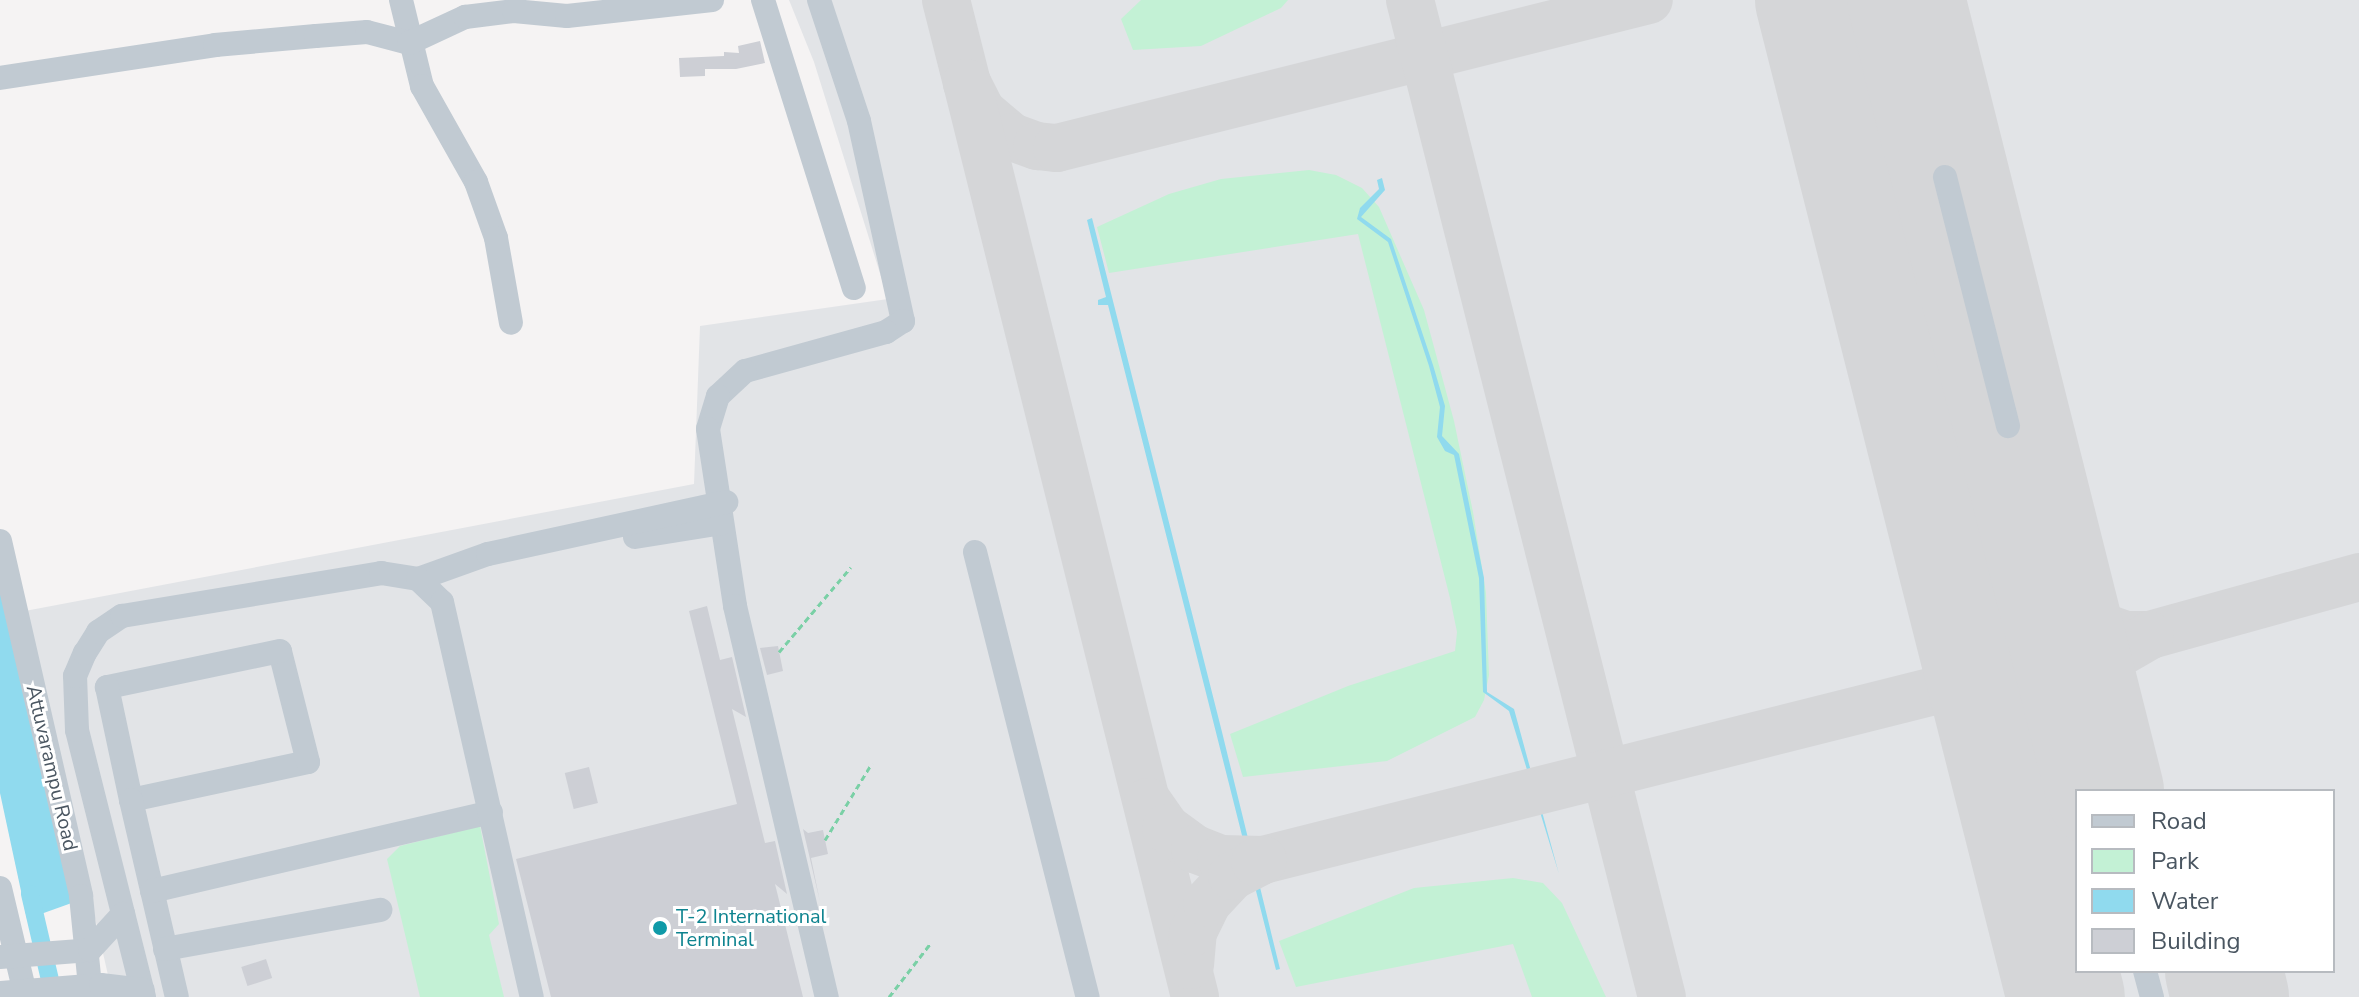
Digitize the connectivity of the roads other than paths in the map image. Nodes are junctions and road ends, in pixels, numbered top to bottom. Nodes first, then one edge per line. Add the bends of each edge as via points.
1 (401, 0) edge
2 (712, 0) edge
3 (763, 0) edge
4 (819, 0) edge
5 (409, 43) junction
6 (0, 78) edge
7 (1945, 177) dead end
8 (854, 288) dead end
9 (511, 323) dead end
10 (2008, 426) dead end
11 (722, 509) junction
12 (0, 541) edge
13 (975, 552) dead end
14 (503, 559) dead end
15 (418, 579) junction
16 (131, 800) junction
17 (491, 812) junction
18 (0, 888) edge
19 (152, 891) junction
20 (380, 910) dead end
21 (123, 914) junction
22 (165, 949) junction
23 (0, 957) edge
24 (2146, 973) edge
25 (0, 993) edge
26 (143, 994) edge
27 (26, 997) edge
28 (91, 997) edge
29 (177, 997) edge
30 (532, 997) edge
31 (827, 997) edge
32 (1088, 997) edge
33 (2152, 997) edge

1 - 5 street
2 - 5 street via 567,16 514,11 465,17
3 - 8 street
4 - 11 street via 859,121 903,321 886,332 757,366 729,383 712,408 708,429
5 - 6 street via 367,32 215,45
5 - 9 street via 422,86 481,196 496,238
7 - 10 street
11 - 14 street
11 - 15 street via 488,554
11 - 31 street via 735,606
12 - 28 street, Attuvarampu Road via 81,896
13 - 32 street
15 - 17 street via 442,602
15 - 21 street via 381,573 286,588 122,616 98,632 75,676 77,730
16 - 16 street via 308,762 280,651 107,687
16 - 19 street
17 - 19 street
17 - 30 street
18 - 27 street
19 - 22 street
20 - 22 street
21 - 23 street, bridge via 90,950
21 - 26 street
22 - 29 street
24 - 33 street
25 - 26 street, bridge via 101,985

